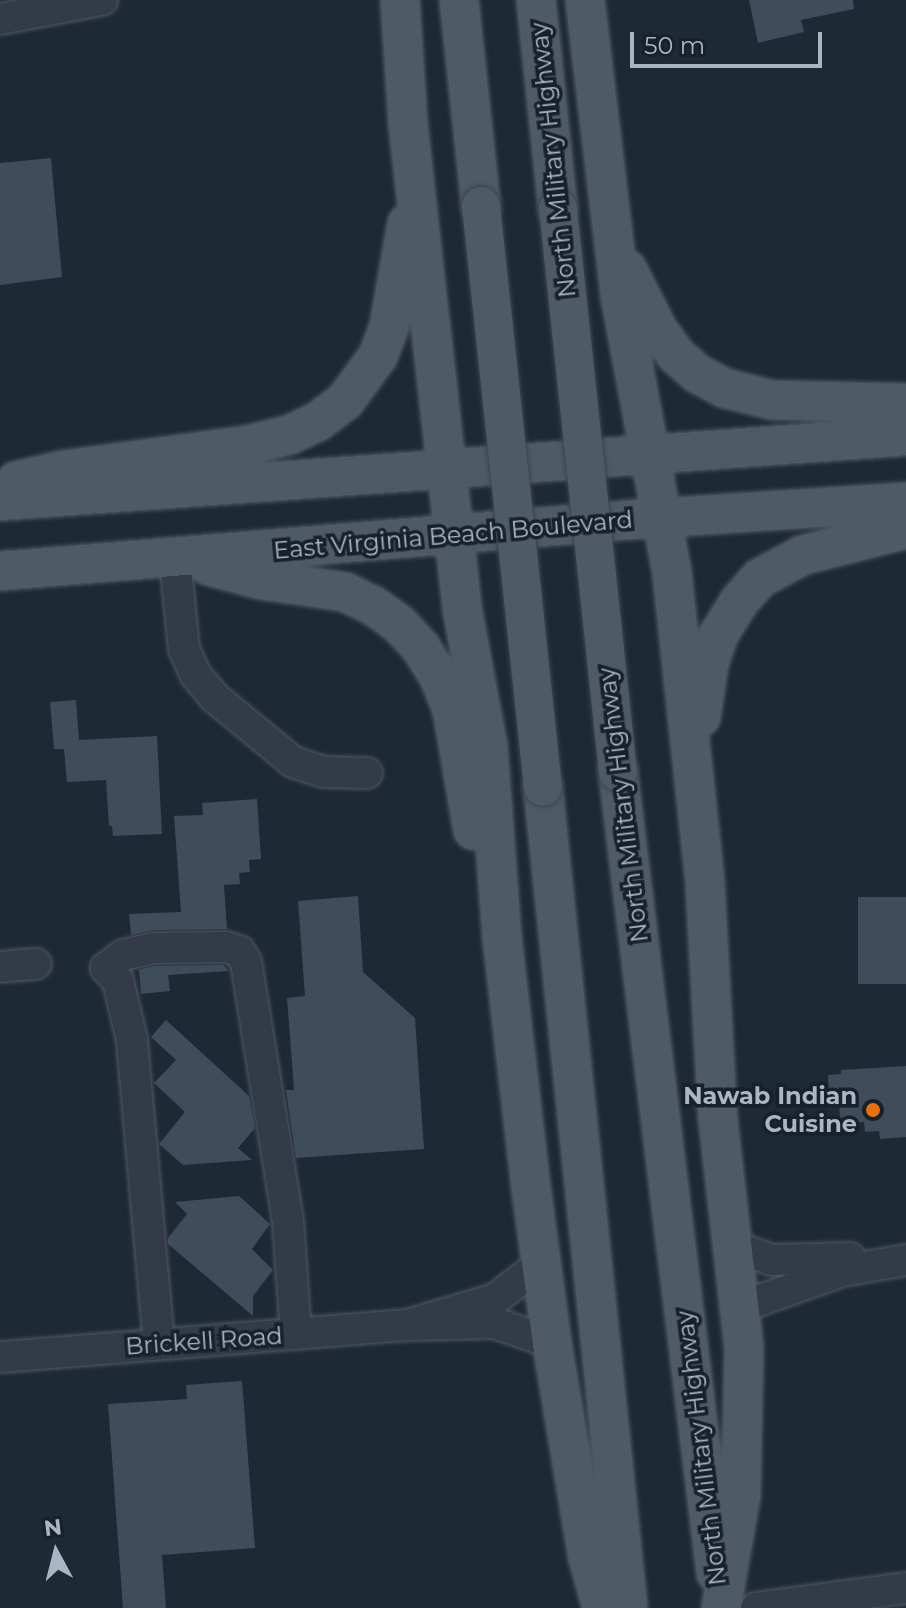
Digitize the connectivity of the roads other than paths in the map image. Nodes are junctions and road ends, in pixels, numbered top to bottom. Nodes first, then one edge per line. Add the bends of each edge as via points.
1 (102, 0) edge
2 (400, 0) edge
3 (459, 0) edge
4 (536, 0) edge
5 (585, 0) edge
6 (0, 19) edge
7 (414, 178) junction
8 (607, 205) junction
9 (906, 403) edge
10 (906, 436) edge
11 (650, 455) junction
12 (447, 471) junction
13 (0, 484) edge
14 (0, 501) edge
15 (906, 502) edge
16 (662, 518) junction
17 (906, 529) edge
18 (454, 534) junction
19 (175, 559) junction
20 (0, 571) edge
21 (367, 773) dead end
22 (693, 775) junction
23 (36, 964) dead end
24 (0, 967) edge
25 (518, 1077) junction
26 (733, 1246) junction
27 (901, 1260) edge
28 (541, 1264) junction
29 (741, 1307) junction
30 (408, 1325) junction
31 (296, 1334) junction
32 (552, 1343) junction
33 (159, 1344) junction
34 (0, 1357) edge
35 (906, 1588) edge
36 (602, 1608) edge
37 (628, 1608) edge
38 (720, 1608) edge
39 (756, 1608) edge

1 - 6 street
2 - 7 main road
3 - 37 main road, bridge
4 - 38 main road, North Military Highway, bridge via 618,772
5 - 8 main road
7 - 12 main road
7 - 13 main road via 389,327 378,356 345,401 317,422 248,445
8 - 9 main road via 631,278 658,330 698,374 724,388 772,400
8 - 11 main road
10 - 11 main road
11 - 12 main road
11 - 16 main road
12 - 14 main road
12 - 18 main road
15 - 16 main road, East Virginia Beach Boulevard
16 - 18 main road, East Virginia Beach Boulevard
16 - 22 main road
17 - 22 main road via 783,563 760,578 738,603 709,663
18 - 19 main road, East Virginia Beach Boulevard
18 - 25 main road via 488,747
19 - 20 main road, East Virginia Beach Boulevard
19 - 21 street via 184,649 214,697 293,762 324,772
19 - 25 main road via 262,580 345,592 399,624 421,648 452,709
22 - 26 main road via 705,883 719,1132
23 - 24 street
25 - 28 main road
26 - 27 street via 772,1260
26 - 29 main road
27 - 29 street via 842,1271
28 - 30 street, Brickell Road via 495,1299
28 - 32 main road
29 - 38 main road via 741,1495
30 - 31 street, Brickell Road
30 - 32 street, Brickell Road via 495,1323
31 - 33 street, Brickell Road
31 - 33 street via 288,1221 246,962 239,951 226,947 153,948 123,955 106,968 122,993 132,1040
32 - 36 main road via 588,1557
33 - 34 street, Brickell Road
35 - 39 street

